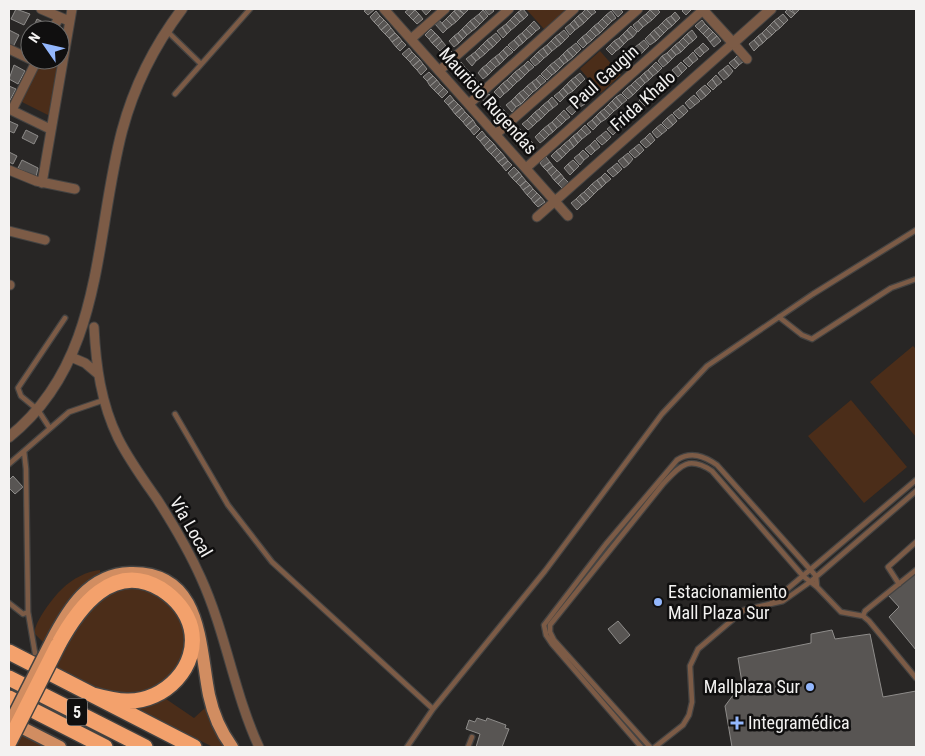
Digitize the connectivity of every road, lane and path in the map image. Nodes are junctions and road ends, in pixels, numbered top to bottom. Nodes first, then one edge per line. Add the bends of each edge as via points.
1 (41, 9) edge
2 (182, 9) edge
3 (250, 9) edge
4 (384, 9) edge
5 (445, 9) edge
6 (509, 9) edge
7 (574, 9) edge
8 (638, 9) edge
9 (703, 9) edge
10 (767, 10) edge
11 (59, 18) joint
12 (64, 20) edge
13 (166, 30) junction
14 (411, 39) junction
15 (733, 43) junction
16 (747, 59) dead end
17 (201, 64) junction
18 (29, 70) edge
19 (60, 70) edge
20 (439, 71) junction
21 (174, 94) dead end
22 (469, 104) junction
23 (10, 109) edge
24 (50, 129) junction
25 (496, 134) junction
26 (526, 168) junction
27 (10, 172) edge
28 (42, 182) junction
29 (75, 189) dead end
30 (555, 201) junction
31 (568, 216) dead end
32 (537, 217) dead end
33 (916, 230) edge
34 (9, 231) edge
35 (45, 240) dead end
36 (916, 280) edge
37 (65, 318) dead end
38 (779, 318) junction
39 (94, 327) dead end
40 (72, 357) junction
41 (98, 374) junction
42 (104, 399) junction
43 (38, 410) junction
44 (175, 414) dead end
45 (50, 427) junction
46 (9, 437) edge
47 (24, 451) junction
48 (9, 464) edge
49 (916, 480) edge
50 (916, 491) edge
51 (916, 542) edge
52 (916, 570) edge
53 (809, 571) junction
54 (803, 576) junction
55 (816, 576) junction
56 (810, 582) junction
57 (899, 584) junction
58 (817, 587) junction
59 (9, 603) edge
60 (766, 605) junction
61 (28, 612) junction
62 (863, 616) junction
63 (55, 643) junction
64 (9, 652) edge
65 (35, 653) dead end
66 (9, 678) edge
67 (916, 678) edge
68 (93, 695) junction
69 (9, 698) edge
70 (433, 709) junction
71 (9, 721) edge
72 (9, 726) edge
73 (472, 738) dead end
74 (9, 742) edge
75 (60, 747) edge
76 (105, 747) edge
77 (145, 747) edge
78 (194, 747) edge
79 (232, 747) edge
80 (259, 747) edge
81 (407, 747) edge
82 (468, 747) edge
83 (641, 747) edge
84 (650, 747) edge
85 (655, 747) edge

1 - 11 street
2 - 13 street
3 - 17 lane
4 - 14 street, Mauricio Rugendas
5 - 14 street
6 - 20 street
7 - 22 street
8 - 25 street
9 - 15 street
9 - 26 street, Paul Gaugin
10 - 15 street, Frida Khalo
11 - 12 street
13 - 17 lane
13 - 40 street via 143,71 127,115 90,298
14 - 20 street, Mauricio Rugendas
15 - 16 street
15 - 30 street, Frida Khalo
17 - 21 lane
18 - 23 street
19 - 24 street
20 - 22 street, Mauricio Rugendas
22 - 25 street, Mauricio Rugendas
23 - 24 street
24 - 28 street
25 - 26 street, Mauricio Rugendas
26 - 30 street, Mauricio Rugendas
27 - 28 street
28 - 29 street
30 - 31 street, Mauricio Rugendas
30 - 32 street, Frida Khalo
33 - 38 lane
34 - 35 street
36 - 38 lane via 891,288 812,339
37 - 43 lane via 18,388 21,396
38 - 70 lane via 707,366 662,414 545,571
39 - 41 street, Vía Local
40 - 41 street
40 - 43 street via 56,387
41 - 42 street, Vía Local
42 - 45 lane via 69,412
42 - 80 street, Vía Local via 126,452 180,537 202,580
43 - 45 lane
43 - 46 street
44 - 70 lane via 228,505 272,562
45 - 47 lane
47 - 48 lane
47 - 61 lane
49 - 53 lane
50 - 55 lane
51 - 57 lane via 888,567
52 - 57 lane
53 - 54 lane
53 - 55 lane
53 - 83 lane via 717,465 696,455 677,460 606,544 544,625 552,644
54 - 56 lane
54 - 60 lane
54 - 84 lane via 712,471 700,464 689,463 676,470 663,484 550,625 554,640
55 - 56 lane
55 - 58 lane
56 - 58 lane
56 - 60 lane via 784,601
57 - 62 lane
58 - 62 lane via 841,612
59 - 61 lane via 23,614
60 - 85 lane via 744,610 695,653 690,666 692,702 689,715 683,725
61 - 65 lane
62 - 67 lane
63 - 68 highway via 84,604 114,584 137,581 152,584 181,607 190,627 192,647 187,664 175,681 163,691 141,700
63 - 72 main road, bridge
63 - 74 highway, bridge
63 - 79 main road via 78,599 98,582 112,576 136,573 166,582 184,597 196,618 212,709
64 - 68 highway
66 - 77 highway, 5
68 - 78 highway
69 - 76 highway, 5
70 - 81 lane
71 - 75 main road
73 - 82 lane

